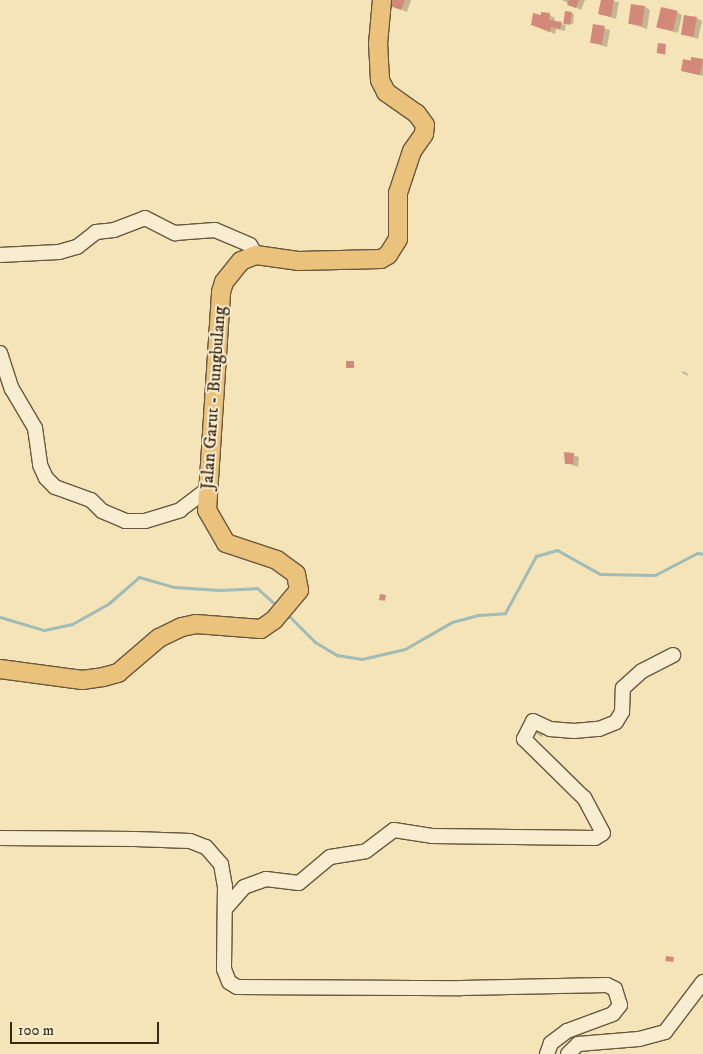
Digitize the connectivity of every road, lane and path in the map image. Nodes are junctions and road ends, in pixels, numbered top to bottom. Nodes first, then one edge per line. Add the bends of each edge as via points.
1 (382, 0) edge
2 (0, 255) edge
3 (256, 255) junction
4 (0, 353) edge
5 (208, 489) junction
6 (673, 655) dead end
7 (0, 669) edge
8 (0, 838) edge
9 (225, 910) junction
10 (703, 982) edge
11 (547, 1054) edge
12 (568, 1054) edge

1 - 3 main road via 378,44 380,80 386,92 417,114 425,126 424,134 412,151 398,193 398,239 388,255 381,259 304,261
2 - 3 street via 59,252 77,247 96,232 114,230 145,218 176,233 215,230 250,245
3 - 5 main road, Jalan Garut - Bungbulang via 241,261 224,282 221,292
4 - 5 street via 12,389 34,428 40,464 46,478 55,487 91,500 102,511 125,521 145,522 180,510
5 - 7 main road, Jalan Garut - Bungbulang via 207,510 226,543 277,560 296,574 299,590 274,620 261,629 252,630 196,624 182,627 159,638 118,672 103,677 82,680
6 - 9 street via 642,670 623,688 622,712 616,722 600,729 574,731 550,729 533,721 524,739 584,798 603,833 595,838 432,836 394,830 366,851 330,857 299,883 266,879 244,887
8 - 9 street via 190,841 206,848 221,864
9 - 11 street via 224,969 229,982 237,987 607,985 615,990 620,1005 613,1014 567,1031 551,1043
10 - 12 street via 665,1032 639,1039 578,1044

